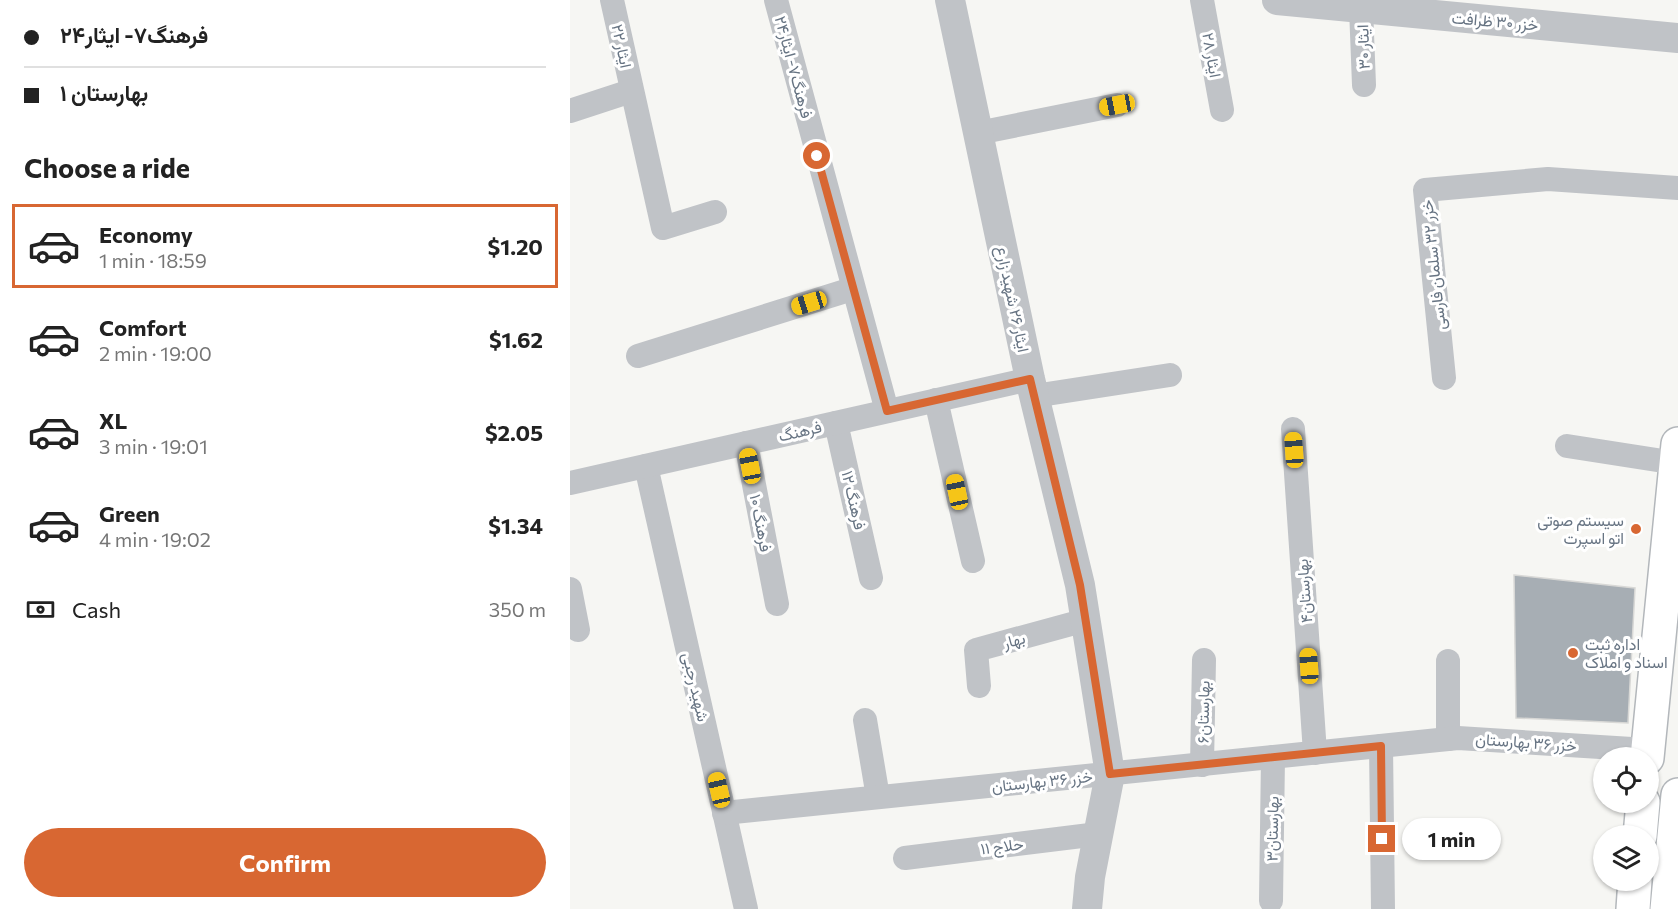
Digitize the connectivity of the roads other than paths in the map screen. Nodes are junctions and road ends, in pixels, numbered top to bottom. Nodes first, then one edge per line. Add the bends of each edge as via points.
1 (612, 0) edge
2 (776, 0) edge
3 (950, 0) edge
4 (1202, 0) edge
5 (1277, 0) edge
6 (1350, 5) edge
7 (1485, 10) edge
8 (1678, 38) edge
9 (1364, 85) dead end
10 (631, 91) junction
11 (1117, 105) dead end
12 (570, 111) edge
13 (1222, 111) dead end
14 (978, 133) junction
15 (1678, 188) edge
16 (715, 212) dead end
17 (852, 289) junction
18 (638, 356) dead end
19 (1170, 375) dead end
20 (1444, 378) dead end
21 (1032, 387) junction
22 (936, 400) junction
23 (887, 411) junction
24 (836, 423) junction
25 (1293, 429) dead end
26 (746, 443) junction
27 (1567, 446) dead end
28 (1677, 454) edge
29 (646, 466) junction
30 (570, 483) edge
31 (972, 561) dead end
32 (871, 578) dead end
33 (570, 589) edge
34 (777, 604) dead end
35 (1086, 620) junction
36 (578, 630) dead end
37 (1204, 660) dead end
38 (1448, 661) dead end
39 (979, 686) dead end
40 (865, 720) dead end
41 (1448, 739) junction
42 (1381, 746) junction
43 (1648, 747) edge
44 (1593, 750) edge
45 (1315, 753) junction
46 (1273, 757) junction
47 (1202, 765) junction
48 (1110, 774) junction
49 (1678, 795) edge
50 (878, 797) junction
51 (724, 813) junction
52 (1098, 834) junction
53 (1676, 844) edge
54 (905, 858) dead end
55 (1634, 891) edge
56 (1271, 901) dead end
57 (746, 909) edge
58 (1087, 909) edge
59 (1383, 909) edge
60 (1633, 909) edge
61 (1667, 909) edge

1 - 10 street, ایثار ۲۲
2 - 17 street, فرهنگ۷- ایثار۲۴
3 - 14 street, ایثار ۲۶ شهید زارع
4 - 13 street, ایثار ۲۸
5 - 6 street, خزر ۳۰ ظرافت
6 - 7 street, خزر ۳۰ ظرافت
6 - 9 street, ایثار ۳۰
7 - 8 street, خزر ۳۰ ظرافت
10 - 12 street
10 - 16 street, ایثار ۲۲ via 663,228
11 - 14 street
14 - 21 street, ایثار ۲۶ شهید زارع
15 - 20 street, خزر ۳۲ سلمان فارسی via 1548,179 1425,190
17 - 18 street
17 - 23 street, فرهنگ۷- ایثار۲۴
19 - 21 street, فرهنگ
21 - 22 street, فرهنگ
21 - 35 street, ایثار ۲۶ شهید زارع
22 - 23 street, فرهنگ
22 - 31 street
23 - 24 street, فرهنگ
24 - 26 street, فرهنگ
24 - 32 street, فرهنگ ۱۲
25 - 45 street, بهارستان۴
26 - 29 street, فرهنگ
26 - 34 street, فرهنگ ۱۰
27 - 28 street
28 - 43 main road
29 - 30 street, فرهنگ
29 - 51 street, شهید رجبی
33 - 36 street
35 - 39 street, بهار via 976,651
35 - 48 street, ایثار ۲۶ شهید زارع
37 - 47 street, بهارستان۶
38 - 41 street
40 - 50 street
41 - 42 street, خزر ۳۶ بهارستان
41 - 44 street, خزر ۳۶ بهارستان
42 - 45 street, خزر ۳۶ بهارستان
42 - 59 street
45 - 46 street, خزر ۳۶ بهارستان
46 - 47 street, خزر ۳۶ بهارستان
46 - 56 street, بهارستان۳
47 - 48 street, خزر ۳۶ بهارستان
48 - 50 street, خزر ۳۶ بهارستان
48 - 52 street
49 - 53 main road
50 - 51 street, خزر ۳۶ بهارستان
51 - 57 street, شهید رجبی
52 - 54 street, حلاج ۱۱
52 - 58 street
53 - 61 main road
55 - 60 main road

